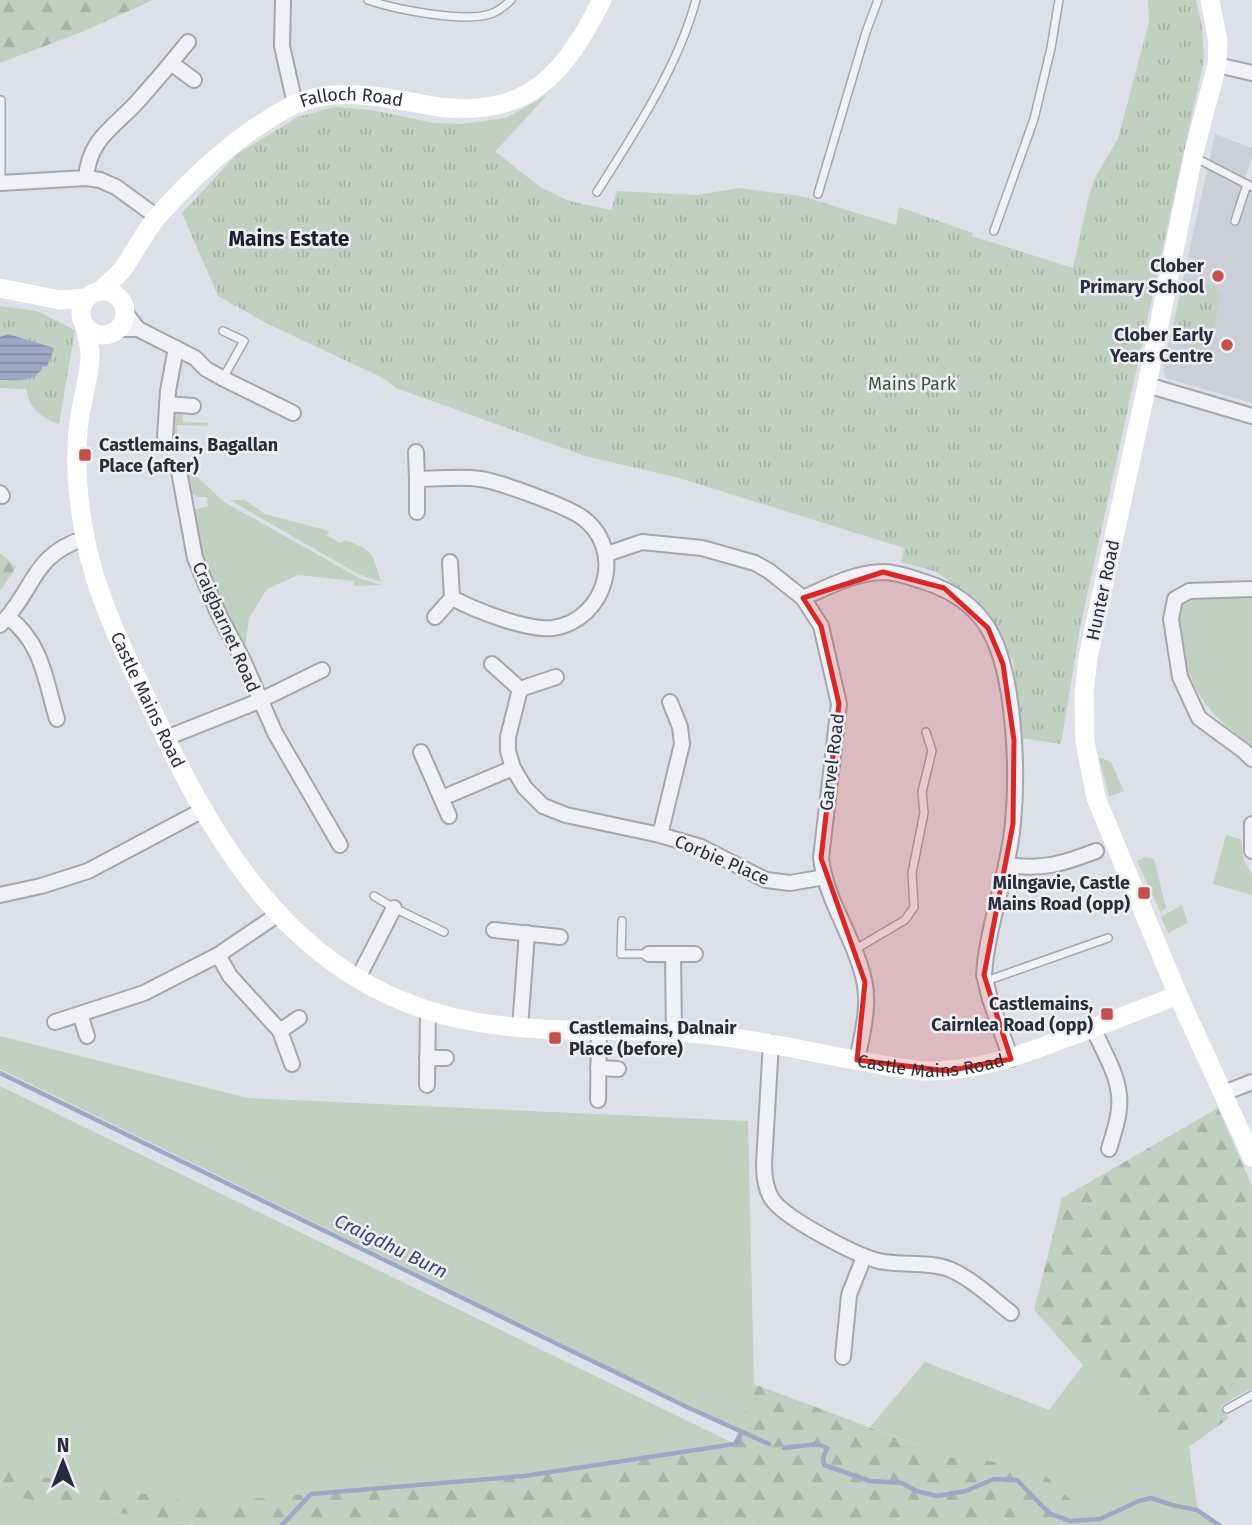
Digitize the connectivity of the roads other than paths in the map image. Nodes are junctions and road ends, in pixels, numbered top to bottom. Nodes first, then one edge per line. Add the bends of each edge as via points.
1 (283, 0) edge
2 (368, 0) edge
3 (511, 0) edge
4 (602, 0) edge
5 (696, 0) edge
6 (878, 0) edge
7 (1059, 0) edge
8 (1210, 0) edge
9 (188, 42) dead end
10 (171, 63) junction
11 (1217, 65) junction
12 (1252, 74) edge
13 (194, 80) dead end
14 (1, 100) edge
15 (295, 104) junction
16 (1193, 156) junction
17 (86, 178) junction
18 (1, 183) edge
19 (1250, 186) edge
20 (597, 192) dead end
21 (818, 194) dead end
22 (157, 217) junction
23 (1235, 221) dead end
24 (994, 231) dead end
25 (121, 271) junction
26 (0, 288) edge
27 (93, 294) junction
28 (60, 300) junction
29 (117, 319) junction
30 (83, 322) junction
31 (223, 331) dead end
32 (176, 348) junction
33 (90, 357) junction
34 (222, 379) junction
35 (1147, 385) junction
36 (167, 404) junction
37 (193, 405) dead end
38 (293, 413) dead end
39 (1252, 416) edge
40 (165, 437) dead end
41 (416, 452) dead end
42 (180, 471) dead end
43 (417, 479) junction
44 (417, 512) dead end
45 (85, 538) junction
46 (607, 554) junction
47 (450, 562) dead end
48 (1252, 589) edge
49 (452, 598) junction
50 (803, 598) junction
51 (435, 617) dead end
52 (4, 621) edge
53 (492, 664) dead end
54 (323, 670) dead end
55 (556, 677) dead end
56 (520, 689) junction
57 (259, 701) junction
58 (670, 702) dead end
59 (57, 719) dead end
60 (926, 732) dead end
61 (166, 738) junction
62 (421, 752) dead end
63 (1252, 759) edge
64 (513, 768) junction
65 (442, 798) junction
66 (203, 810) junction
67 (449, 816) dead end
68 (1252, 824) edge
69 (660, 835) junction
70 (341, 845) dead end
71 (1096, 851) dead end
72 (1252, 851) edge
73 (1007, 865) junction
74 (825, 877) junction
75 (0, 895) edge
76 (374, 896) dead end
77 (394, 908) junction
78 (278, 915) junction
79 (622, 921) dead end
80 (494, 930) dead end
81 (444, 932) dead end
82 (527, 933) junction
83 (560, 937) dead end
84 (1108, 938) dead end
85 (854, 950) junction
86 (649, 954) joint
87 (673, 954) junction
88 (695, 954) dead end
89 (218, 955) junction
90 (358, 978) junction
91 (985, 981) junction
92 (1178, 995) junction
93 (428, 1011) junction
94 (80, 1014) junction
95 (299, 1018) dead end
96 (55, 1022) dead end
97 (520, 1028) junction
98 (1093, 1028) junction
99 (280, 1031) junction
100 (598, 1031) junction
101 (674, 1033) junction
102 (87, 1036) dead end
103 (771, 1043) junction
104 (427, 1058) junction
105 (446, 1058) dead end
106 (1011, 1059) junction
107 (858, 1060) junction
108 (292, 1063) dead end
109 (598, 1068) junction
110 (618, 1069) dead end
111 (1252, 1082) edge
112 (427, 1085) dead end
113 (1224, 1093) junction
114 (598, 1100) dead end
115 (1109, 1149) dead end
116 (1252, 1157) edge
117 (864, 1257) junction
118 (1011, 1313) dead end
119 (842, 1357) dead end
120 (1252, 1395) edge
121 (1227, 1409) dead end

1 - 15 street via 282,46
2 - 3 lane via 414,12 481,16
4 - 15 street, Falloch Road via 558,71 539,87 508,102 440,107 336,94
5 - 20 lane via 653,99
6 - 21 lane
7 - 24 lane via 1034,119
8 - 11 street, Hunter Road
9 - 10 street
10 - 13 street
10 - 17 street via 95,146
11 - 12 street
11 - 16 street, Hunter Road
14 - 18 lane
15 - 22 street, Falloch Road via 226,149
16 - 19 lane
16 - 35 street, Hunter Road
17 - 18 street
17 - 22 street via 116,187
19 - 23 lane
22 - 25 street, Falloch Road
25 - 27 street, Falloch Road
25 - 29 street
26 - 28 street
27 - 28 street
27 - 29 street via 114,294
27 - 30 street via 81,307
28 - 30 street
29 - 30 street via 95,334
29 - 32 street
29 - 33 street, Castle Mains Road
30 - 33 street, Castle Mains Road
31 - 34 lane via 244,341
32 - 34 street
32 - 36 street
33 - 45 street, Castle Mains Road via 76,465
34 - 38 street
35 - 39 street
35 - 92 street, Hunter Road via 1088,657 1085,742 1096,798
36 - 37 street
36 - 40 street
41 - 43 street
42 - 57 street, Craigbarnet Road via 195,558
43 - 44 street
43 - 46 street via 481,479 567,510 587,522
45 - 52 street via 43,562
45 - 61 street, Castle Mains Road via 114,626
46 - 49 street via 601,594 584,614 552,628 524,626
46 - 50 street, Garvel Road via 642,542 702,548 755,563
47 - 49 street
48 - 63 street via 1189,591 1175,599 1171,619 1180,677 1199,718
49 - 51 street
50 - 73 street via 853,577 897,573 944,588 988,628 1003,664 1014,740 1013,824
50 - 74 street, Garvel Road via 821,626 839,704 821,849
52 - 59 street via 20,626 40,657
53 - 56 street
54 - 57 street, Craigbarnet Road
55 - 56 street
56 - 64 street, Corbie Place via 508,737
57 - 61 street, Craigbarnet Road
57 - 70 street, Craigbarnet Road
58 - 69 street, Corbie Place via 682,744
60 - 85 lane via 932,751 912,873 914,907 905,920
61 - 66 street, Castle Mains Road
62 - 65 street
64 - 65 street
64 - 69 street, Corbie Place via 543,806
65 - 67 street
66 - 75 street via 88,872
66 - 78 street, Castle Mains Road
68 - 72 street
69 - 74 street, Corbie Place via 701,848 777,883
71 - 73 street via 1054,866
73 - 91 street
74 - 85 street, Garvel Road
76 - 77 lane
77 - 81 lane
77 - 90 street
78 - 89 street
78 - 90 street, Castle Mains Road via 318,952
79 - 86 lane via 621,954
80 - 82 street
82 - 83 street
82 - 97 street
84 - 91 lane
85 - 107 street, Garvel Road via 865,982
86 - 87 street
87 - 88 street
87 - 101 street
89 - 94 street via 144,993
89 - 99 street via 230,976
90 - 93 street, Castle Mains Road
91 - 106 street
92 - 98 street, Castle Mains Road
92 - 113 street, Hunter Road
93 - 97 street, Castle Mains Road
93 - 104 street
94 - 96 street
94 - 102 street
95 - 99 street
97 - 100 street, Castle Mains Road
98 - 106 street, Castle Mains Road
98 - 115 street via 1119,1096
99 - 108 street
100 - 101 street, Castle Mains Road
100 - 109 street
101 - 103 street, Castle Mains Road
103 - 107 street, Castle Mains Road
103 - 117 street via 764,1163 768,1192 773,1202 797,1221
104 - 105 street
104 - 112 street
106 - 107 street, Castle Mains Road via 947,1071
109 - 110 street
109 - 114 street
111 - 113 street
113 - 116 street, Hunter Road
117 - 118 street via 953,1271
117 - 119 street via 849,1295
120 - 121 lane

